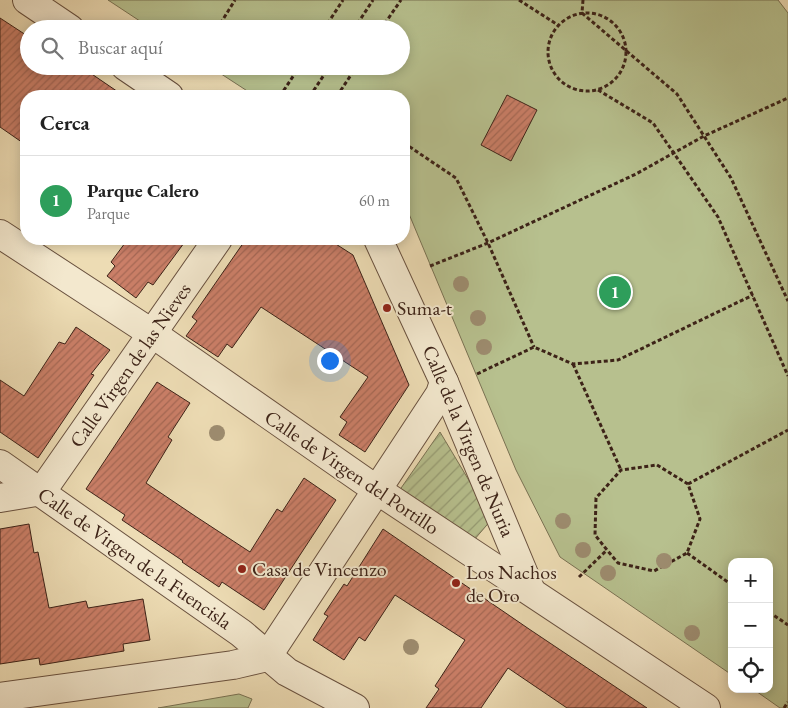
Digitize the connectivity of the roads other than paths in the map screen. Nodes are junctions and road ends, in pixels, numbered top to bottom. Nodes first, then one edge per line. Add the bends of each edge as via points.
1 (27, 0) edge
2 (57, 20) edge
3 (138, 75) edge
4 (160, 90) edge
5 (0, 234) edge
6 (214, 245) edge
7 (381, 245) edge
8 (153, 334) junction
9 (444, 382) junction
10 (0, 464) edge
11 (377, 490) junction
12 (42, 491) junction
13 (0, 498) edge
14 (531, 591) junction
15 (267, 657) junction
16 (12, 700) edge
17 (355, 708) edge
18 (706, 708) edge

1 - 2 street
3 - 4 street
5 - 8 street, Calle de Virgen del Portillo
6 - 8 street, Calle Virgen de las Nieves
7 - 9 street, Calle de la Virgen de Nuria
8 - 11 street, Calle de Virgen del Portillo
8 - 12 street, Calle Virgen de las Nieves
9 - 11 street via 440,394
9 - 14 street, Calle de la Virgen de Nuria
10 - 12 street, Calle de Virgen de la Fuencisla
11 - 14 street, Calle de Virgen del Portillo
11 - 15 street
12 - 13 street
12 - 15 street, Calle de Virgen de la Fuencisla via 241,633
14 - 18 street, Calle de Virgen del Portillo
15 - 16 street
15 - 17 street, Calle de Virgen de la Fuencisla via 315,689

